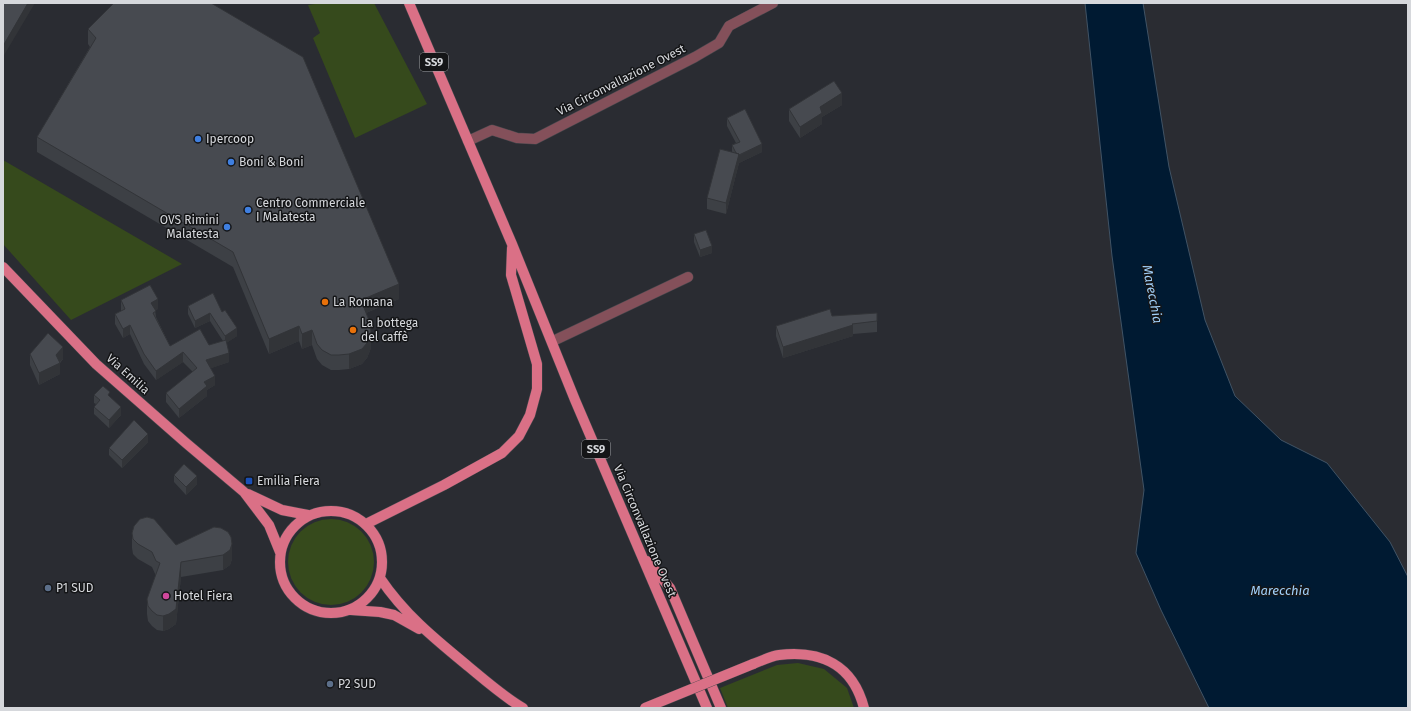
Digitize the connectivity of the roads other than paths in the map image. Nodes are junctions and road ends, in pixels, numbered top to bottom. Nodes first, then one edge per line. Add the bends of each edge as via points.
1 (409, 3) edge
2 (773, 3) edge
3 (468, 141) junction
4 (512, 244) junction
5 (3, 267) edge
6 (688, 277) dead end
7 (553, 341) junction
8 (244, 492) junction
9 (308, 516) junction
10 (366, 524) junction
11 (280, 552) junction
12 (641, 555) junction
13 (380, 578) junction
14 (351, 610) junction
15 (426, 632) junction
16 (488, 683) junction
17 (511, 708) edge
18 (523, 708) edge
19 (645, 708) edge
20 (707, 708) edge
21 (721, 708) edge
22 (864, 708) edge

1 - 3 main road, Via Circonvallazione Ovest / SS9
2 - 3 street, Via Circonvallazione Ovest via 729,26 719,43 696,57 535,139 517,138 492,130
3 - 4 main road, Via Circonvallazione Ovest / SS9
4 - 7 main road, Via Circonvallazione Ovest / SS9
4 - 10 main road via 511,275 537,364 537,389 530,415 519,436 502,453
5 - 8 main road, Via Emilia via 96,364
6 - 7 street
7 - 12 main road, Via Circonvallazione Ovest / SS9 via 575,400
8 - 9 main road, Via Emilia via 282,510
8 - 11 main road, Via Emilia via 269,525
9 - 10 main road via 322,511 338,510 353,515
9 - 11 main road via 295,524 285,537
10 - 13 main road via 378,539 382,552
11 - 14 main road via 280,569 285,586 303,606 333,614
12 - 20 main road, Via Circonvallazione Ovest / SS9
12 - 21 main road via 670,588
13 - 14 main road via 374,591 364,602
13 - 15 main road via 393,597
14 - 15 main road via 394,615
15 - 16 main road
16 - 17 main road
16 - 18 main road
19 - 22 main road, bridge via 778,655 806,654 829,660 847,674 860,694

